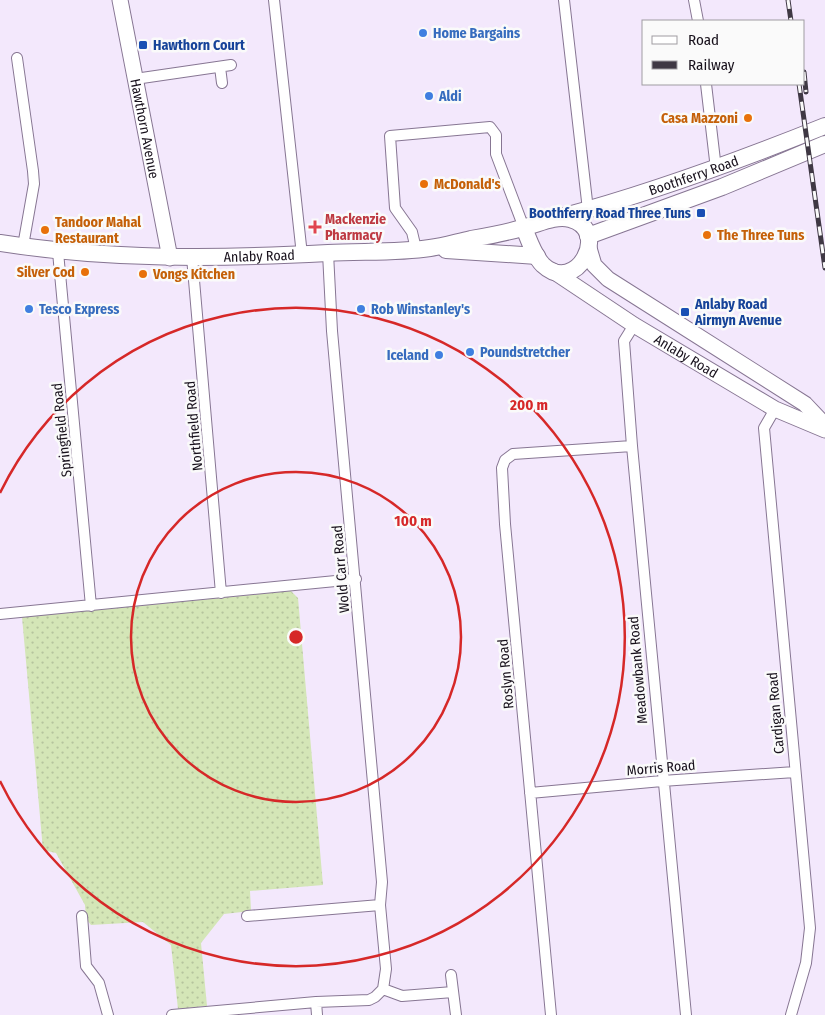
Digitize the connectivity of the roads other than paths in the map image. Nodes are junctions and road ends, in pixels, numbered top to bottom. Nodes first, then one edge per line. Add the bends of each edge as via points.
1 (120, 0) edge
2 (274, 0) edge
3 (564, 0) edge
4 (694, 0) edge
5 (698, 20) edge
6 (17, 58) dead end
7 (232, 65) dead end
8 (220, 67) junction
9 (135, 79) junction
10 (222, 83) dead end
11 (706, 85) edge
12 (825, 126) edge
13 (825, 144) edge
14 (716, 170) junction
15 (588, 210) junction
16 (553, 220) junction
17 (524, 228) junction
18 (588, 242) junction
19 (0, 243) edge
20 (23, 246) junction
21 (423, 249) junction
22 (58, 252) junction
23 (328, 253) junction
24 (302, 255) junction
25 (537, 256) junction
26 (192, 257) junction
27 (170, 258) junction
28 (553, 271) junction
29 (634, 325) junction
30 (775, 409) junction
31 (825, 425) edge
32 (825, 430) edge
33 (632, 446) junction
34 (356, 579) junction
35 (221, 593) junction
36 (91, 606) junction
37 (0, 614) edge
38 (795, 772) junction
39 (662, 781) junction
40 (530, 793) junction
41 (380, 905) junction
42 (82, 916) dead end
43 (247, 916) dead end
44 (452, 975) dead end
45 (383, 989) junction
46 (453, 992) junction
47 (316, 1002) junction
48 (108, 1015) edge
49 (172, 1015) edge
50 (317, 1015) edge
51 (456, 1015) edge
52 (551, 1015) edge
53 (686, 1015) edge
54 (791, 1015) edge

1 - 9 main road, Hawthorn Avenue
2 - 24 street
3 - 15 street
4 - 5 street
6 - 20 street via 34,172
7 - 8 street
8 - 9 street
8 - 10 street
9 - 27 main road, Hawthorn Avenue
11 - 14 street
12 - 14 main road, Boothferry Road
13 - 18 main road, Boothferry Road
14 - 15 main road, Boothferry Road
15 - 16 main road, Boothferry Road
16 - 17 main road, Boothferry Road
16 - 18 main road via 577,222
16 - 25 main road via 538,231 535,240
17 - 21 main road, Anlaby Road
17 - 21 street via 496,154 496,134 490,127 390,136 396,208
17 - 25 main road
18 - 28 main road via 586,257 575,269
18 - 31 main road, Anlaby Road via 594,264 608,279 805,404
19 - 20 main road, Anlaby Road
20 - 22 main road, Anlaby Road
21 - 23 main road, Anlaby Road
21 - 25 main road, Anlaby Road
22 - 27 main road, Anlaby Road
22 - 36 street, Springfield Road
23 - 24 main road, Anlaby Road
23 - 34 street, Wold Carr Road via 332,331
24 - 26 main road, Anlaby Road
25 - 28 main road
26 - 27 main road, Anlaby Road
26 - 35 street, Northfield Road
28 - 29 main road, Anlaby Road
29 - 30 main road, Anlaby Road
29 - 33 street, Meadowbank Road via 624,342
30 - 32 main road, Anlaby Road
30 - 38 street, Cardigan Road via 764,428
33 - 39 street, Meadowbank Road
33 - 40 street, Roslyn Road via 513,454 502,468
34 - 35 street
34 - 41 street, Wold Carr Road via 382,882
35 - 36 street
36 - 37 street
38 - 39 street, Morris Road
38 - 54 street, Cardigan Road via 810,928 806,963
39 - 40 street, Morris Road
39 - 53 street, Meadowbank Road
40 - 52 street, Roslyn Road
41 - 43 street
41 - 45 street, Wold Carr Road via 386,969
42 - 48 street via 86,966 99,983
44 - 46 street
45 - 46 street via 402,996
45 - 47 street via 369,1000
46 - 51 street
47 - 49 street
47 - 50 street

